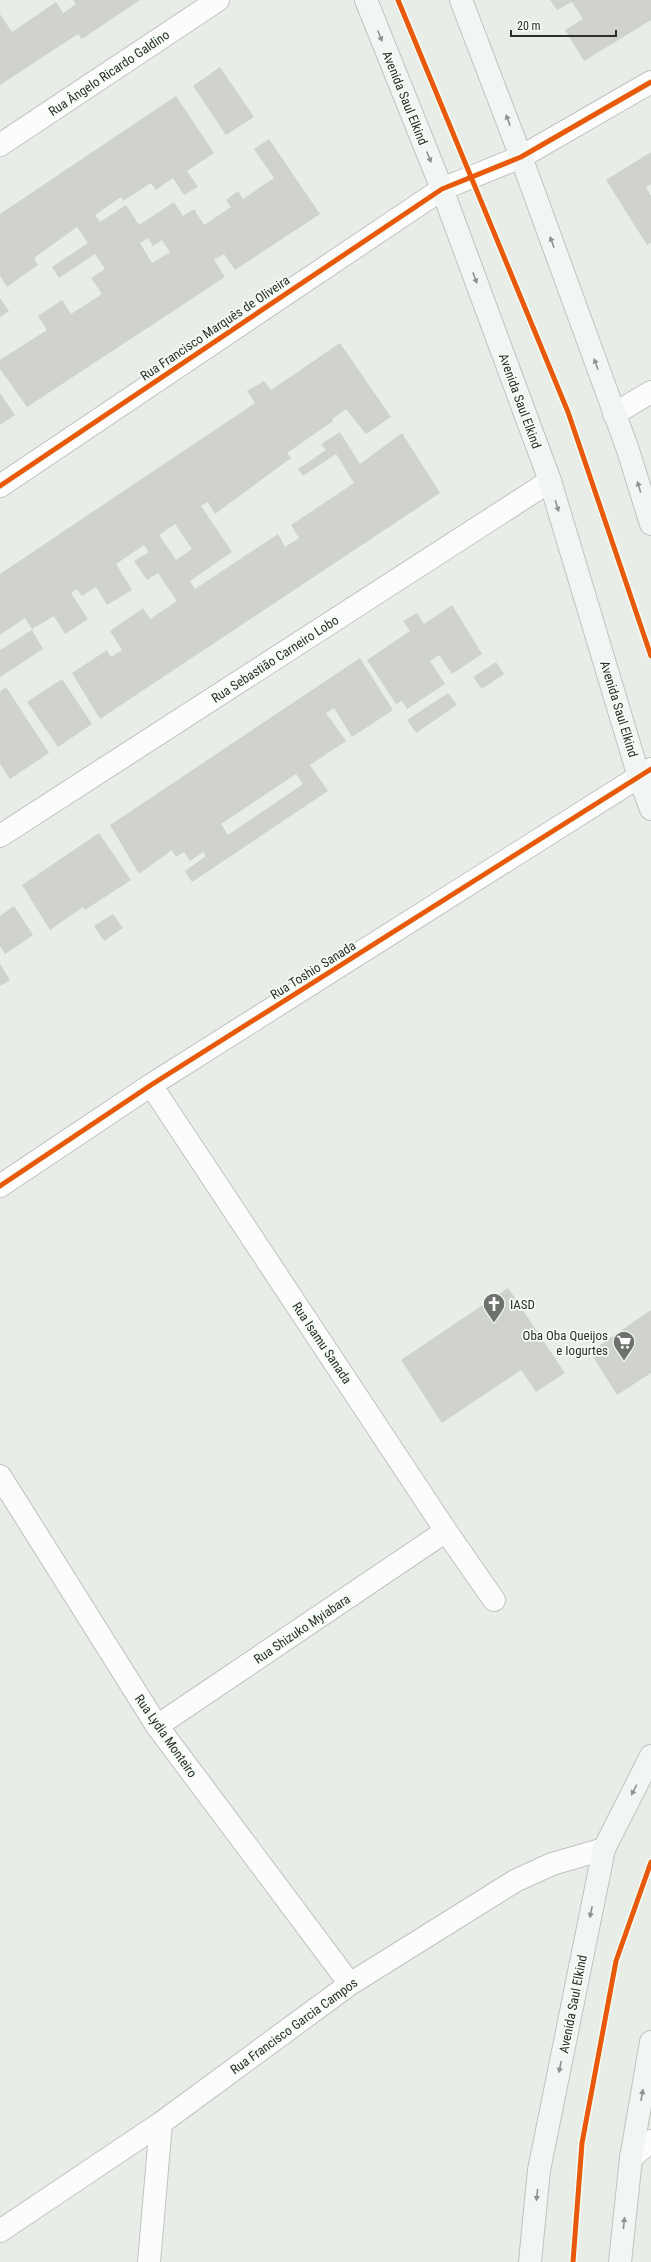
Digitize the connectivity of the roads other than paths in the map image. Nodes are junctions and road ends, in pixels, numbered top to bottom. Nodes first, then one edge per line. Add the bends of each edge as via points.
1 (218, 0) edge
2 (366, 0) edge
3 (461, 0) edge
4 (651, 82) edge
5 (0, 145) edge
6 (521, 157) junction
7 (442, 189) junction
8 (651, 392) edge
9 (614, 414) junction
10 (550, 481) junction
11 (0, 486) edge
12 (651, 524) edge
13 (645, 773) edge
14 (651, 809) edge
15 (0, 836) edge
16 (151, 1085) junction
17 (0, 1186) edge
18 (0, 1476) edge
19 (446, 1531) junction
20 (494, 1600) dead end
21 (157, 1726) junction
22 (651, 1756) edge
23 (604, 1849) junction
24 (350, 1984) junction
25 (651, 2042) edge
26 (161, 2123) junction
27 (651, 2141) edge
28 (631, 2158) junction
29 (0, 2231) edge
30 (149, 2262) edge
31 (530, 2262) edge
32 (620, 2262) edge

1 - 5 street, Rua Ângelo Ricardo Galdino
2 -> 7 main road, Avenida Saul Elkind
6 -> 3 main road
4 - 6 street, Rua Francisco Marquês de Oliveira
6 - 7 street, Rua Francisco Marquês de Oliveira
9 -> 6 main road
7 -> 10 main road, Avenida Saul Elkind
7 - 11 street, Rua Francisco Marquês de Oliveira
8 - 9 street
12 -> 9 main road
10 -> 13 main road, Avenida Saul Elkind
10 - 15 street, Rua Sebastião Carneiro Lobo
13 - 14 main road, Avenida Saul Elkind
13 - 16 street, Rua Toshio Sanada
16 - 17 street, Rua Toshio Sanada
16 - 19 street, Rua Isamu Sanada
18 - 21 street, Rua Lydia Monteiro
19 - 20 street, Rua Isamu Sanada
19 - 21 street, Rua Shizuko Myiabara
21 - 24 street, Rua Lydia Monteiro
22 -> 23 main road, Avenida Saul Elkind
23 - 24 street, Rua Francisco Garcia Campos via 552,1864 515,1881
23 -> 31 main road, Avenida Saul Elkind via 539,2170
24 - 26 street, Rua Francisco Garcia Campos
28 -> 25 main road
26 - 29 street, Rua Francisco Garcia Campos
26 - 30 street
27 - 28 street
32 -> 28 main road

